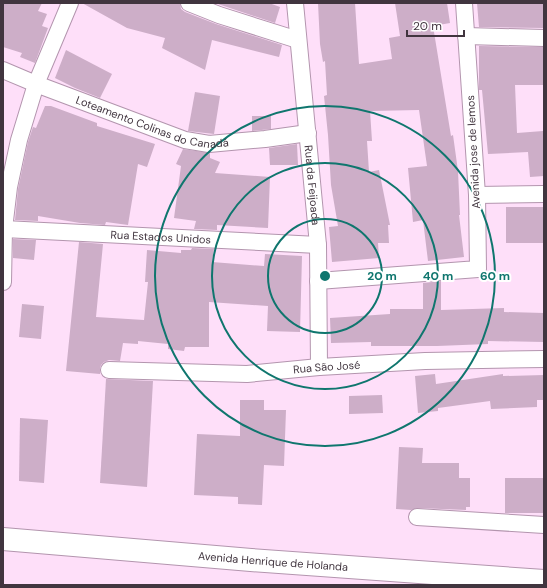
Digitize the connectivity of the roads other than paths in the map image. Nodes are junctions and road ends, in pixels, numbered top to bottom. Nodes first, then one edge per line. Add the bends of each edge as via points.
1 (70, 3) edge
2 (189, 3) edge
3 (295, 3) edge
4 (464, 3) edge
5 (466, 36) junction
6 (544, 38) edge
7 (298, 40) junction
8 (3, 70) edge
9 (36, 84) junction
10 (308, 133) junction
11 (544, 194) edge
12 (477, 195) junction
13 (4, 229) junction
14 (318, 245) junction
15 (318, 281) junction
16 (3, 282) edge
17 (544, 359) edge
18 (319, 367) junction
19 (109, 370) dead end
20 (418, 517) dead end
21 (544, 525) edge
22 (3, 539) edge
23 (544, 581) edge

1 - 9 street
2 - 7 street
3 - 7 street, Rua da Feijoada
4 - 5 street
5 - 6 street
5 - 12 street, Avenida jose de lemos
7 - 10 street, Rua da Feijoada
8 - 9 street, Loteamento Colinas do Canadá
9 - 10 street, Loteamento Colinas do Canadá via 185,140 209,144
9 - 13 street via 11,179
10 - 14 street, Rua da Feijoada
11 - 12 street
12 - 15 street, Avenida jose de lemos via 478,269
13 - 14 street, Rua Estados Unidos
13 - 16 street
14 - 15 street, Rua da Feijoada
15 - 18 street, Rua da Feijoada
17 - 18 street, Rua São José via 425,361
18 - 19 street, Rua São José via 247,374
20 - 21 street
22 - 23 main road, Avenida Henrique de Holanda

